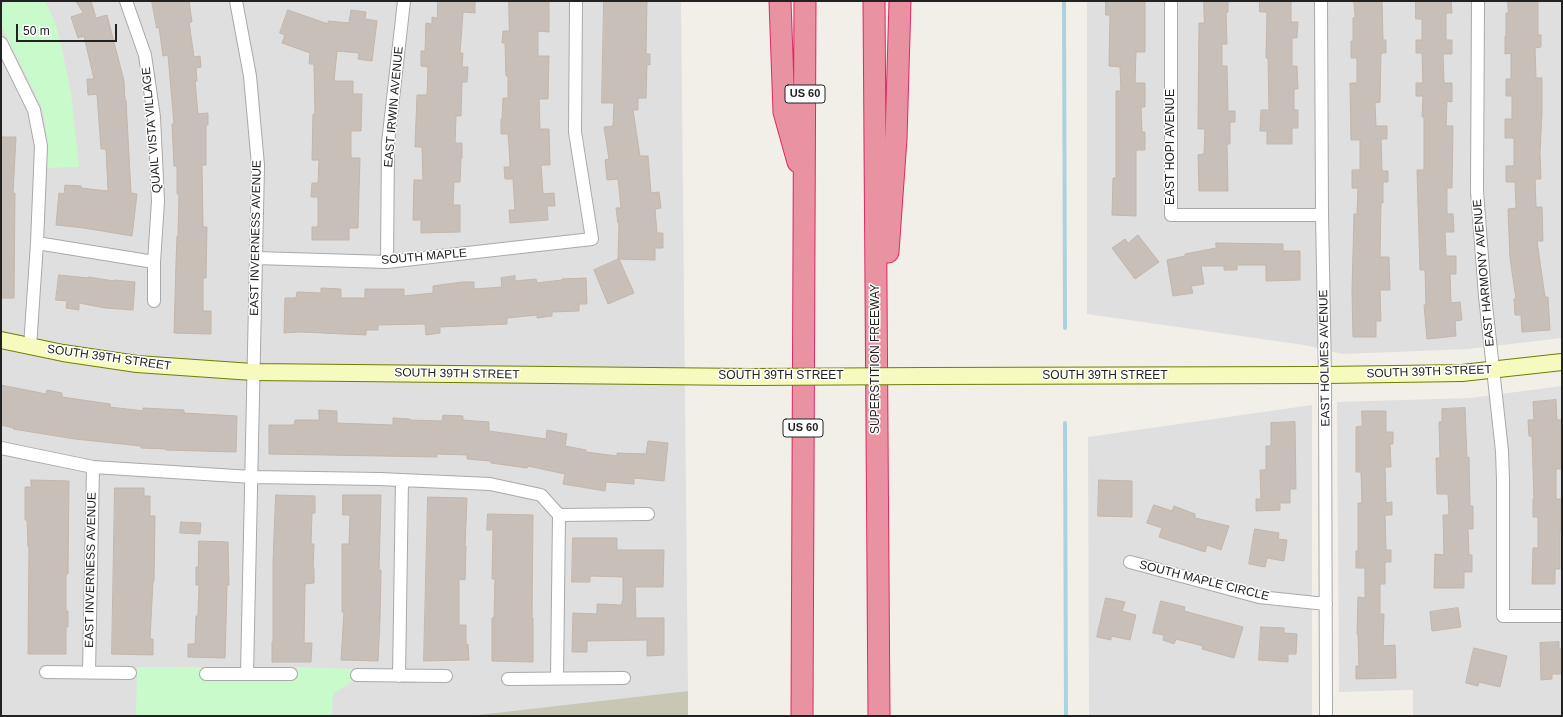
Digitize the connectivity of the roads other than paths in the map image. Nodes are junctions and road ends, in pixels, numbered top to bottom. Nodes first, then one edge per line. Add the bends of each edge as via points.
1 (126, 1) edge
2 (236, 1) edge
3 (404, 1) edge
4 (576, 1) edge
5 (780, 1) edge
6 (806, 1) edge
7 (874, 1) edge
8 (900, 1) edge
9 (1171, 1) edge
10 (1321, 1) edge
11 (1478, 1) edge
12 (1, 43) edge
13 (805, 187) junction
14 (1322, 215) junction
15 (37, 243) junction
16 (256, 258) junction
17 (154, 262) junction
18 (387, 262) junction
19 (154, 301) dead end
20 (1, 340) edge
21 (30, 347) junction
22 (1562, 362) edge
23 (1492, 370) junction
24 (253, 372) junction
25 (1325, 375) junction
26 (876, 409) junction
27 (1, 448) edge
28 (93, 467) junction
29 (252, 477) junction
30 (402, 480) junction
31 (648, 514) dead end
32 (559, 515) junction
33 (1130, 562) dead end
34 (1326, 604) junction
35 (1562, 616) edge
36 (46, 672) dead end
37 (89, 672) junction
38 (130, 673) dead end
39 (206, 674) dead end
40 (247, 674) junction
41 (291, 674) dead end
42 (357, 675) dead end
43 (399, 676) junction
44 (446, 676) dead end
45 (557, 678) junction
46 (624, 678) dead end
47 (508, 679) dead end
48 (801, 711) edge
49 (879, 716) edge
50 (1326, 716) edge

1 - 17 street, QUAIL VISTA VILLAGE via 146,55 154,117 158,201
2 - 16 street, EAST INVERNESS AVENUE via 250,76 258,165
3 - 18 street, EAST IRWIN AVENUE via 388,143
4 - 18 street, SOUTH MAPLE via 575,132 592,240
5 - 13 highway via 784,112
6 - 13 highway, US 60
7 - 26 highway, SUPERSTITION FREEWAY
8 - 26 highway via 896,139
9 - 14 street, EAST HOPI AVENUE via 1172,215
10 - 14 street, EAST HOLMES AVENUE
11 - 23 street, EAST HARMONY AVENUE via 1477,191
12 - 15 street via 34,110 40,146
13 - 48 highway, US 60
14 - 25 street, EAST HOLMES AVENUE
15 - 17 street
15 - 21 street
16 - 18 street, SOUTH MAPLE
16 - 24 street, EAST INVERNESS AVENUE
17 - 19 street, QUAIL VISTA VILLAGE
20 - 21 street, SOUTH 39TH STREET
21 - 24 street, SOUTH 39TH STREET via 137,364
22 - 23 street, SOUTH 39TH STREET
23 - 25 street, SOUTH 39TH STREET via 1462,373
23 - 35 street, EAST HARMONY AVENUE via 1504,480 1504,616
24 - 25 street, SOUTH 39TH STREET, bridge via 751,377
24 - 29 street, EAST INVERNESS AVENUE
25 - 34 street, EAST HOLMES AVENUE
26 - 49 highway, SUPERSTITION FREEWAY
27 - 28 street
28 - 29 street
28 - 37 street, EAST INVERNESS AVENUE
29 - 30 street
29 - 40 street, EAST INVERNESS AVENUE
30 - 32 street via 490,484 541,495
30 - 43 street
31 - 32 street
32 - 45 street
33 - 34 street, SOUTH MAPLE CIRCLE via 1259,597
34 - 50 street, EAST HOLMES AVENUE
36 - 37 street
37 - 38 street
39 - 40 street
40 - 41 street
42 - 43 street
43 - 44 street
45 - 46 street
45 - 47 street

